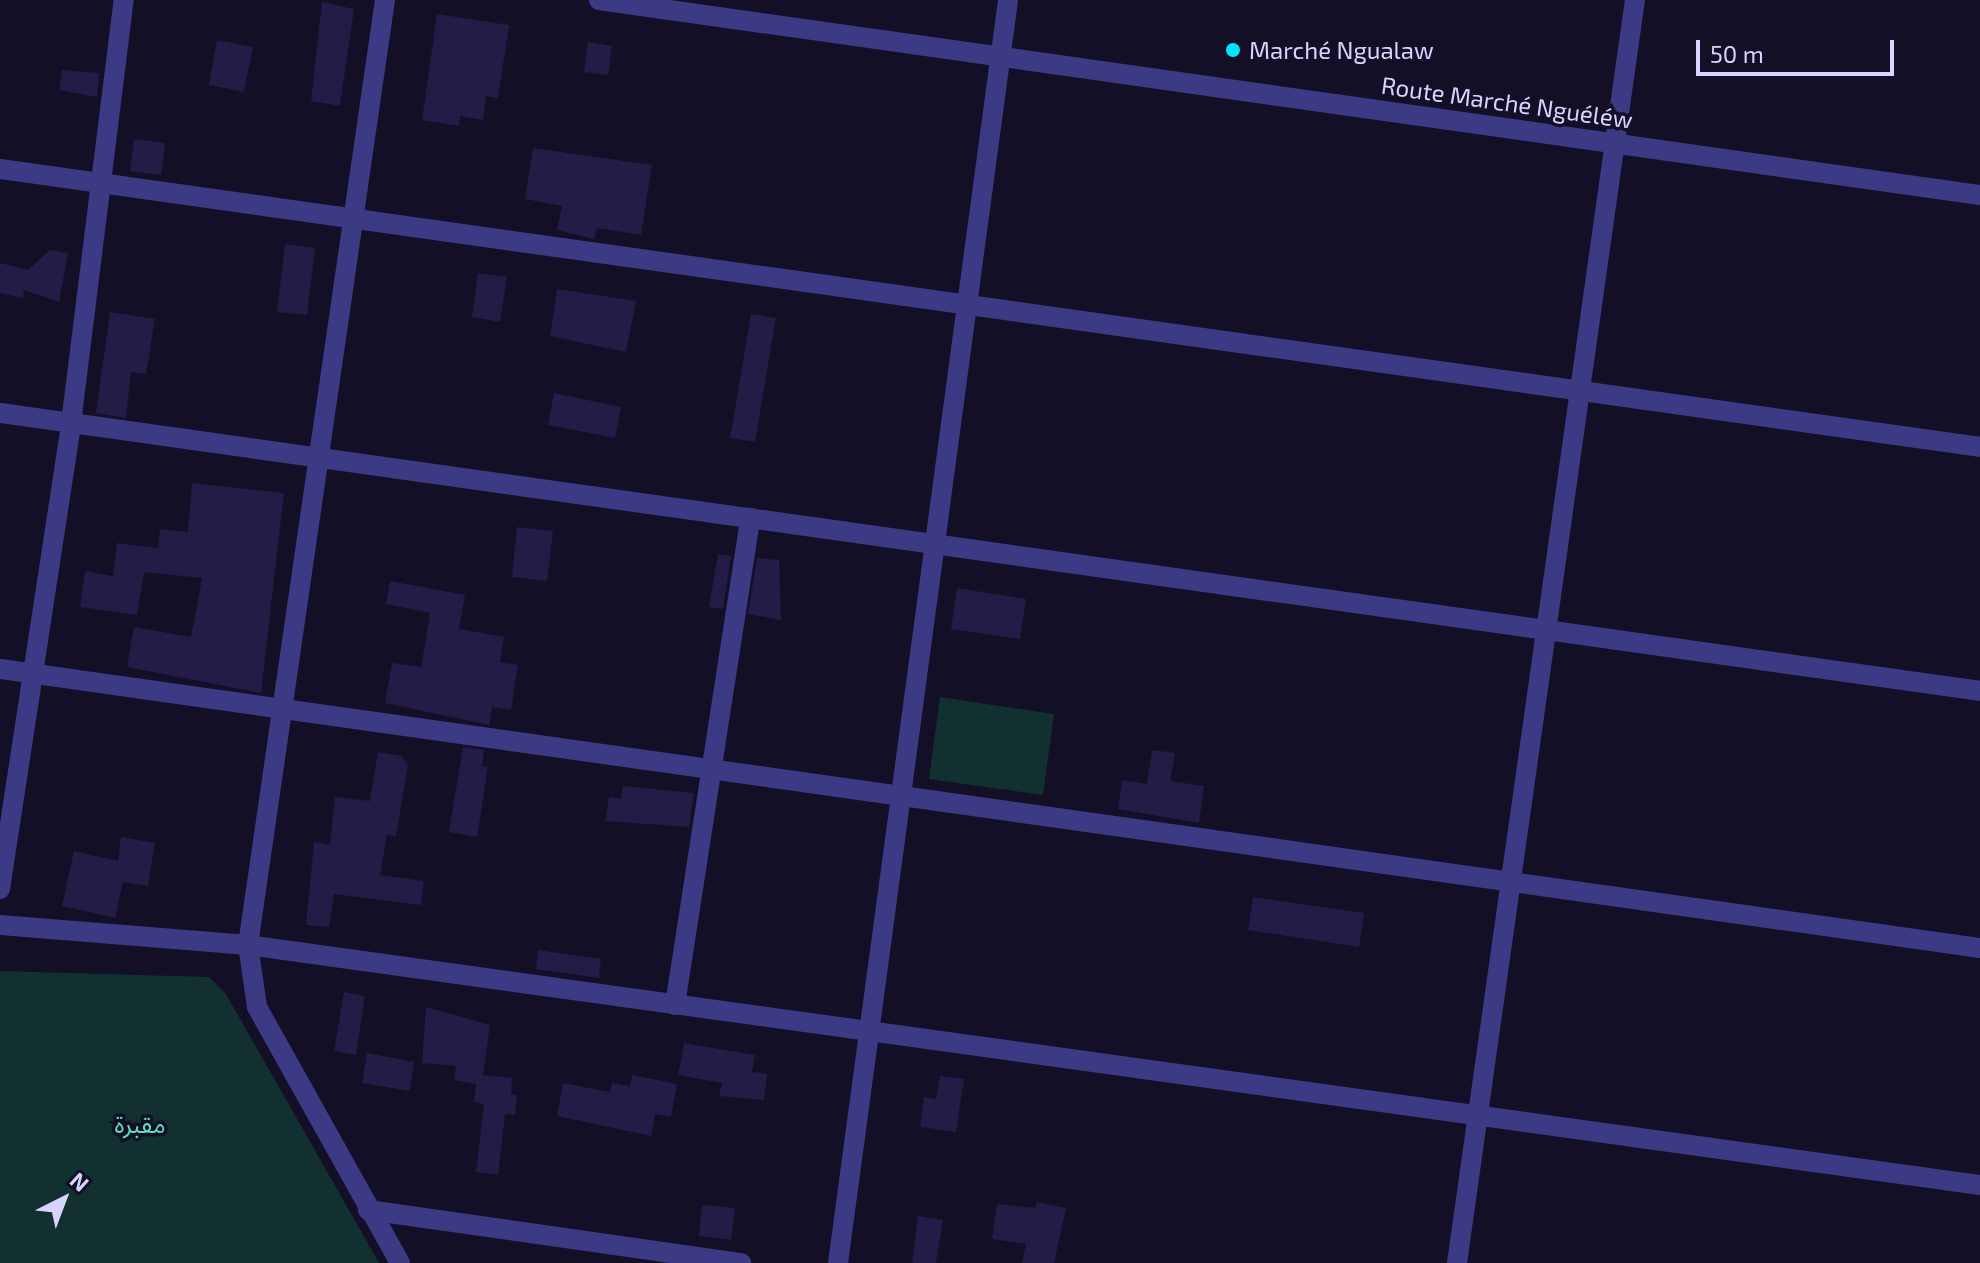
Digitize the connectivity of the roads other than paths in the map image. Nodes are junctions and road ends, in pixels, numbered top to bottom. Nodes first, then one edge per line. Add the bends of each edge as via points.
1 (124, 0) edge
2 (385, 0) edge
3 (599, 0) edge
4 (1008, 0) edge
5 (1635, 0) edge
6 (624, 2) edge
7 (999, 56) junction
8 (1614, 143) junction
9 (0, 169) edge
10 (101, 183) junction
11 (1980, 195) edge
12 (353, 218) junction
13 (966, 305) junction
14 (1580, 391) junction
15 (0, 413) edge
16 (71, 423) junction
17 (1980, 447) edge
18 (318, 457) junction
19 (750, 518) junction
20 (934, 544) junction
21 (1545, 630) junction
22 (0, 669) edge
23 (34, 673) junction
24 (1980, 691) edge
25 (282, 708) junction
26 (712, 770) junction
27 (901, 796) junction
28 (1510, 882) junction
29 (0, 889) edge
30 (0, 925) edge
31 (248, 945) junction
32 (1980, 948) edge
33 (675, 1005) junction
34 (869, 1031) junction
35 (1477, 1115) junction
36 (1980, 1185) edge
37 (368, 1210) junction
38 (400, 1263) edge
39 (741, 1263) edge
40 (838, 1263) edge
41 (1457, 1263) edge

1 - 10 street
2 - 12 street
3 - 6 street, Route Marché Nguéléw
4 - 7 street
5 - 8 street
6 - 7 street, Route Marché Nguéléw
7 - 8 street, Route Marché Nguéléw
7 - 13 street
8 - 11 street, Route Marché Nguéléw
8 - 14 street
9 - 10 street
10 - 12 street
10 - 16 street
12 - 13 street
12 - 18 street
13 - 14 street
13 - 20 street
14 - 17 street
14 - 21 street
15 - 16 street
16 - 18 street
16 - 23 street
18 - 19 street
18 - 25 street
19 - 20 street
19 - 26 street
20 - 21 street
20 - 27 street
21 - 24 street
21 - 28 street
22 - 23 street
23 - 25 street
23 - 29 street
25 - 26 street
25 - 31 street
26 - 27 street
26 - 33 street
27 - 28 street
27 - 34 street
28 - 32 street
28 - 35 street
30 - 31 street
31 - 33 street
31 - 37 street via 257,1007
33 - 34 street
34 - 35 street
34 - 40 street
35 - 36 street
35 - 41 street
37 - 38 street
37 - 39 street

